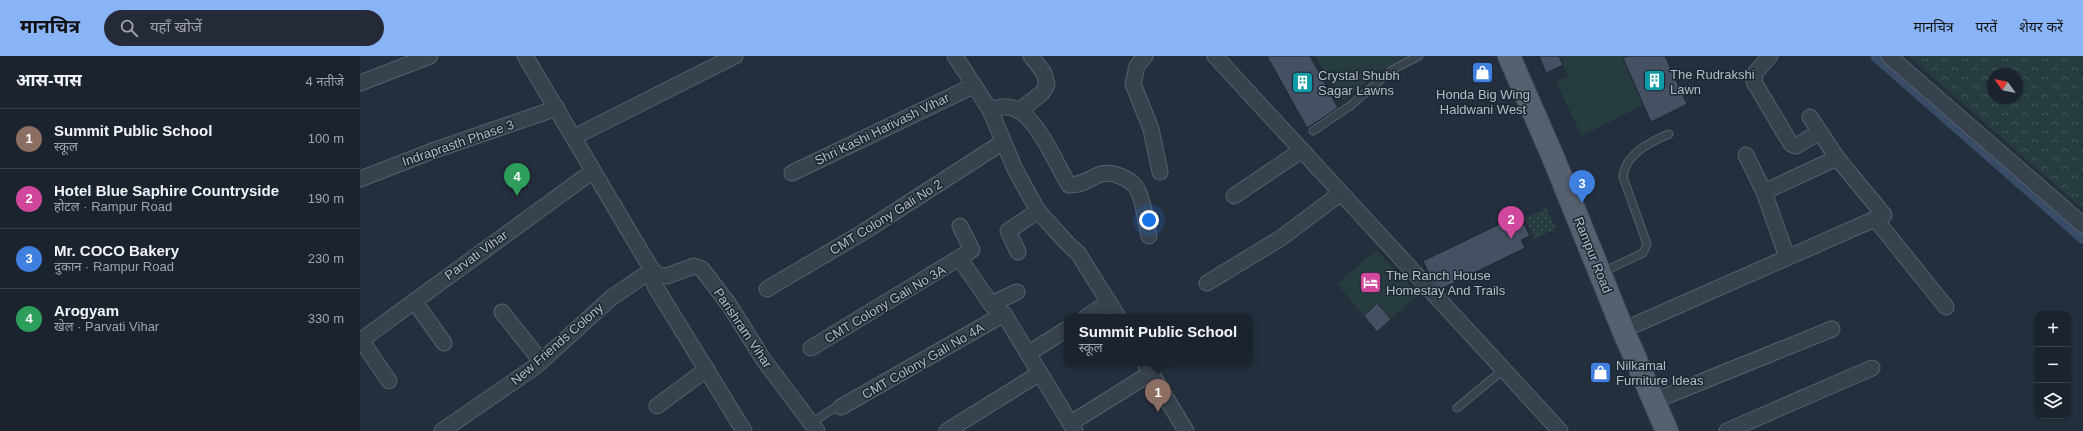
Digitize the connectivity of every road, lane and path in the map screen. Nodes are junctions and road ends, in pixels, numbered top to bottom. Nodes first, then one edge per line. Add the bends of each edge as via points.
1 (430, 56) edge
2 (735, 56) edge
3 (955, 56) edge
4 (1031, 56) edge
5 (1145, 56) edge
6 (1215, 56) edge
7 (1419, 56) edge
8 (1509, 56) edge
9 (1770, 56) edge
10 (1889, 56) edge
11 (528, 57) edge
12 (360, 83) edge
13 (973, 86) junction
14 (557, 108) junction
15 (990, 110) junction
16 (1019, 111) junction
17 (1810, 117) dead end
18 (1313, 131) dead end
19 (1820, 132) junction
20 (1669, 134) dead end
21 (574, 137) junction
22 (1003, 142) junction
23 (1298, 152) junction
24 (1746, 155) dead end
25 (1837, 158) junction
26 (593, 171) junction
27 (1160, 172) dead end
28 (792, 173) dead end
29 (360, 179) edge
30 (1764, 192) junction
31 (1234, 196) dead end
32 (1338, 196) junction
33 (1038, 211) junction
34 (1876, 220) junction
35 (960, 226) dead end
36 (2083, 226) edge
37 (1149, 236) dead end
38 (1018, 252) dead end
39 (1787, 257) junction
40 (960, 259) junction
41 (652, 270) junction
42 (1601, 273) junction
43 (1207, 283) dead end
44 (766, 289) dead end
45 (1017, 292) dead end
46 (414, 300) junction
47 (1109, 302) junction
48 (991, 304) junction
49 (1946, 307) dead end
50 (502, 312) dead end
51 (1004, 314) junction
52 (1091, 314) edge
53 (1116, 314) edge
54 (1832, 329) dead end
55 (1623, 330) junction
56 (1064, 331) edge
57 (361, 341) edge
58 (444, 343) dead end
59 (811, 348) dead end
60 (1029, 353) junction
61 (542, 361) junction
62 (1148, 368) edge
63 (1872, 368) dead end
64 (707, 369) junction
65 (1040, 373) junction
66 (1500, 373) junction
67 (389, 381) dead end
68 (1654, 401) junction
69 (657, 406) dead end
70 (841, 408) joint
71 (1457, 408) dead end
72 (814, 427) edge
73 (1073, 427) edge
74 (442, 431) edge
75 (744, 431) edge
76 (947, 431) edge
77 (1186, 431) edge
78 (1560, 431) edge
79 (1667, 431) edge
80 (1727, 431) edge

1 - 12 street
2 - 21 street
3 - 13 street
4 - 16 street via 1044,73 1048,85
5 - 27 street via 1137,66 1133,84 1151,129
6 - 23 street
7 - 18 lane via 1392,70 1350,106
8 - 42 main road, Rampur Road
9 - 19 street via 1755,73 1754,82 1791,144 1796,146
10 - 36 street
11 - 14 street
13 - 15 street
13 - 28 street, Shri Kashi Harivash Vihar
14 - 21 street
14 - 29 street, Indraprasth Phase 3 via 434,150
15 - 16 street via 1008,107
15 - 22 street
16 - 37 street via 1047,143 1069,185 1076,186 1101,174 1112,173 1138,190
17 - 19 street
19 - 25 street
20 - 42 lane via 1650,142 1638,151 1623,170 1623,177 1648,244 1646,249 1643,253
21 - 26 street
22 - 33 street
22 - 44 street, CMT Colony Gali No 2 via 865,231
23 - 31 street
23 - 32 street
24 - 30 street
25 - 30 street
25 - 34 street via 1884,215
26 - 41 street
26 - 46 street, Parvati Vihar
30 - 39 street
32 - 43 street via 1281,238
32 - 66 street
33 - 38 street via 1008,231
33 - 47 street via 1078,253
34 - 39 street
34 - 49 street
35 - 40 street via 972,250
39 - 55 street
40 - 48 street
40 - 59 street, CMT Colony Gali No 3A
41 - 61 street, New Friends Colony via 611,298
41 - 64 street via 655,286
41 - 72 street, Parishram Vihar via 658,275 667,276 694,266 702,268 730,306 763,359
42 - 55 main road, Rampur Road
45 - 48 street
46 - 57 street, Parvati Vihar
46 - 58 street
47 - 52 street
47 - 53 street
48 - 51 street
50 - 61 street
51 - 60 street
51 - 70 street, CMT Colony Gali No 4A
54 - 68 street
55 - 68 main road, Rampur Road
56 - 60 street
57 - 67 street
60 - 65 street
61 - 74 street, New Friends Colony
62 - 73 street
62 - 77 street
63 - 80 street
64 - 69 street
64 - 75 street
65 - 73 street
65 - 76 street
66 - 71 lane
66 - 78 street
68 - 79 main road, Rampur Road
70 - 72 lane via 836,407

